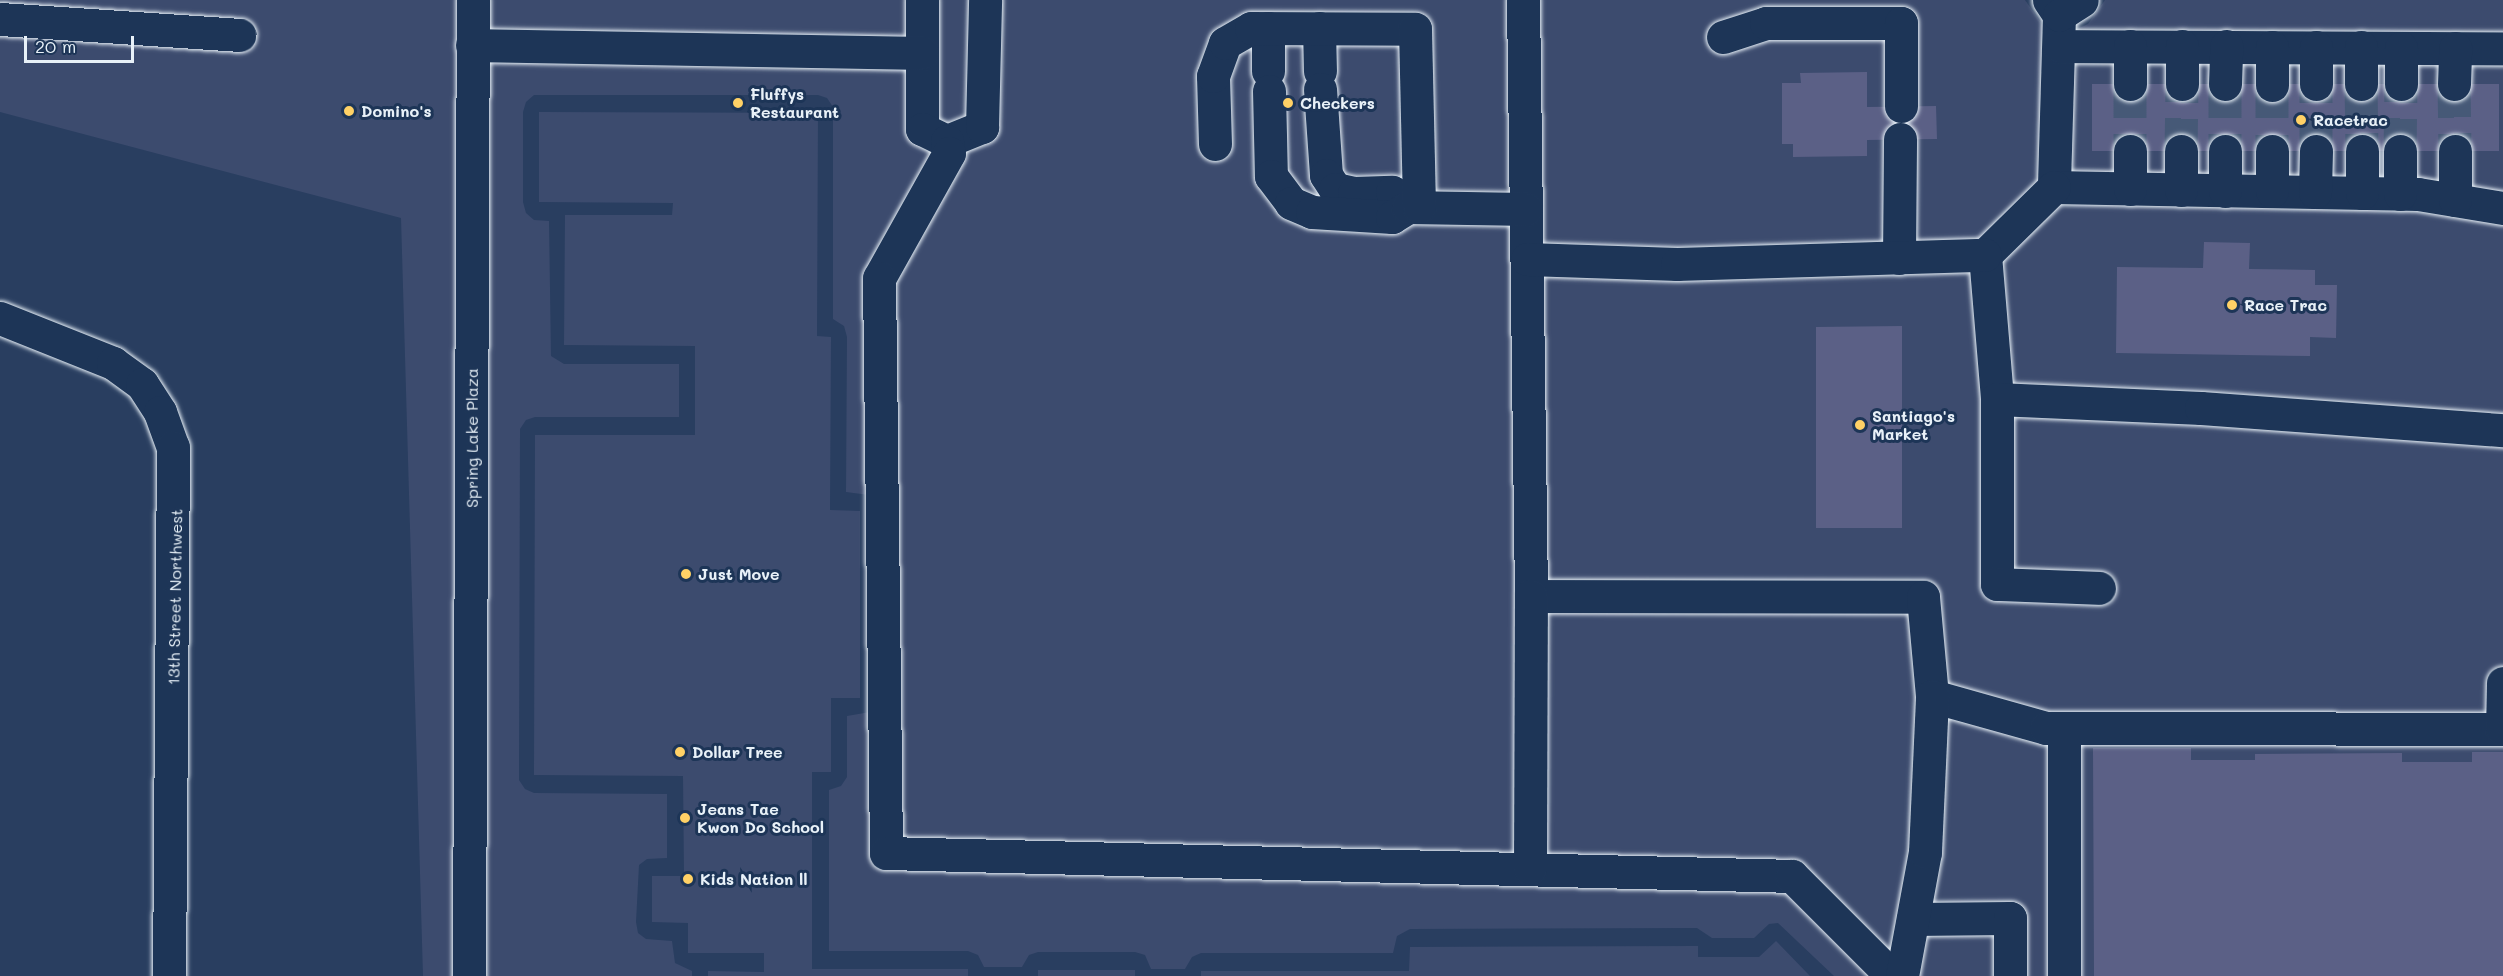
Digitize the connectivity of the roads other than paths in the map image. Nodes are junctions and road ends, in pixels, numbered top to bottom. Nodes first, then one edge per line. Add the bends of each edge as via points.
1 (473, 0) edge
2 (922, 0) edge
3 (985, 0) edge
4 (1523, 0) edge
5 (2062, 15) edge
6 (0, 19) edge
7 (1268, 27) junction
8 (1319, 27) junction
9 (239, 35) dead end
10 (1723, 37) dead end
11 (472, 45) junction
12 (2130, 46) junction
13 (2182, 46) junction
14 (2226, 46) junction
15 (2272, 47) junction
16 (2316, 47) junction
17 (2361, 47) junction
18 (2401, 48) junction
19 (2455, 48) junction
20 (2503, 48) edge
21 (922, 53) junction
22 (2130, 84) tunnel mouth
23 (2182, 84) tunnel mouth
24 (2225, 84) tunnel mouth
25 (2316, 84) tunnel mouth
26 (2361, 84) tunnel mouth
27 (2400, 84) tunnel mouth
28 (2454, 84) tunnel mouth
29 (2272, 85) tunnel mouth
30 (1901, 106) dead end
31 (1900, 139) dead end
32 (947, 141) junction
33 (1215, 144) dead end
34 (2130, 151) tunnel mouth
35 (2181, 151) tunnel mouth
36 (2225, 151) tunnel mouth
37 (2272, 152) tunnel mouth
38 (2316, 152) tunnel mouth
39 (2362, 152) tunnel mouth
40 (2400, 152) tunnel mouth
41 (2455, 152) tunnel mouth
42 (2054, 187) junction
43 (2130, 189) junction
44 (2181, 190) junction
45 (2225, 191) junction
46 (2272, 191) junction
47 (2315, 192) junction
48 (2362, 193) junction
49 (2400, 194) junction
50 (2455, 200) junction
51 (1413, 207) junction
52 (2503, 208) edge
53 (1526, 209) junction
54 (1985, 255) junction
55 (1899, 258) junction
56 (1527, 259) junction
57 (0, 318) edge
58 (1997, 399) junction
59 (2503, 430) edge
60 (2099, 588) dead end
61 (1531, 596) junction
62 (2503, 683) edge
63 (1932, 696) junction
64 (2064, 728) junction
65 (2502, 729) edge
66 (1530, 869) junction
67 (1913, 920) junction
68 (169, 976) edge
69 (469, 976) edge
70 (1892, 976) edge
71 (1902, 976) edge
72 (2010, 976) edge
73 (2064, 976) edge

1 - 11 street, Spring Lake Plaza
2 - 21 street
3 - 32 street via 982,127
4 - 53 street
5 - 12 street
5 - 42 street
6 - 9 street
7 - 8 street
7 - 33 street via 1251,28 1225,43 1213,76
7 - 51 street via 1271,176 1291,203 1312,212 1392,217
8 - 51 street via 1326,175 1335,189 1392,192
8 - 51 street via 1414,29
10 - 30 street via 1766,23 1901,23
11 - 21 street
11 - 69 street, Spring Lake Plaza
12 - 13 street
12 - 22 street
13 - 14 street
13 - 23 street
14 - 15 street
14 - 24 street
15 - 16 street
15 - 29 street
16 - 17 street
16 - 25 street
17 - 18 street
17 - 26 street
18 - 19 street
18 - 27 street
19 - 20 street
19 - 28 street
21 - 32 street via 922,129
31 - 55 street
32 - 66 street via 949,153 879,278 886,853
34 - 43 street
35 - 44 street
36 - 45 street
37 - 46 street
38 - 47 street
39 - 48 street
40 - 49 street
41 - 50 street
42 - 43 street
42 - 54 street
43 - 44 street
44 - 45 street
45 - 46 street
46 - 47 street
47 - 48 street
48 - 49 street
49 - 50 street
50 - 52 street
51 - 53 street
53 - 56 street
54 - 55 street
54 - 58 street
55 - 56 street via 1677,264
56 - 61 street
57 - 68 street, 13th Street Northwest via 113,363 142,384 160,412 173,447 176,487
58 - 59 street via 2201,408
58 - 60 street via 1997,584
61 - 63 street via 1923,597
61 - 66 street
62 - 65 street
63 - 64 street via 2046,728
63 - 67 street via 1925,852
64 - 65 street
64 - 73 street
66 - 70 street via 1792,876
67 - 71 street
67 - 72 street via 2010,918

